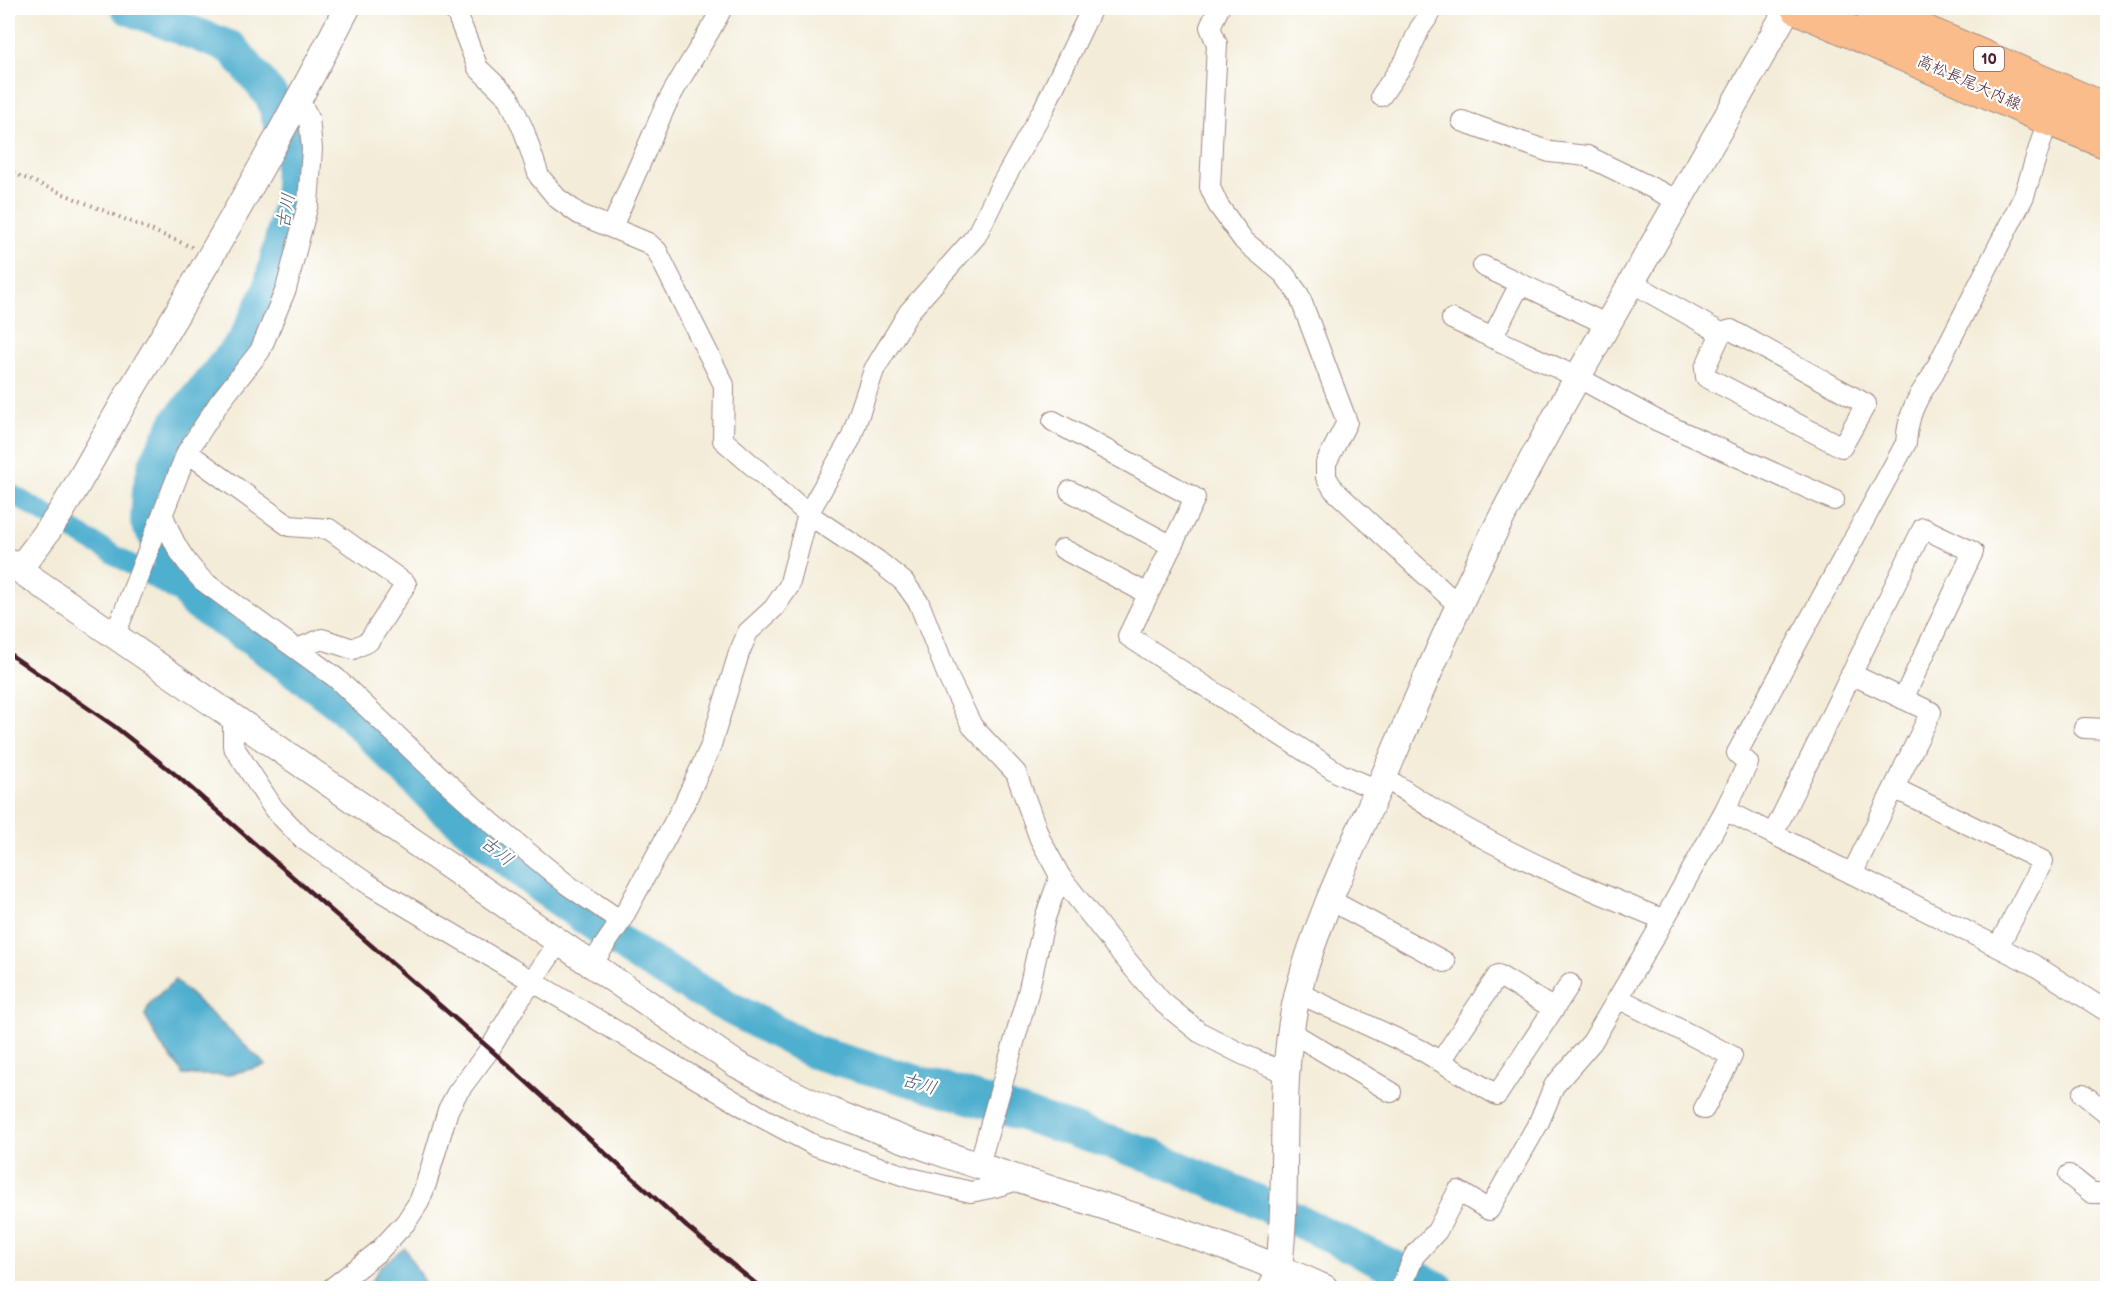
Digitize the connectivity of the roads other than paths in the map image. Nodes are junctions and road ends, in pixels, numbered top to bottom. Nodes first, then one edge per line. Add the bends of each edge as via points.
1 (346, 8) edge
2 (451, 8) edge
3 (722, 8) edge
4 (1092, 8) edge
5 (1219, 8) edge
6 (1434, 8) edge
7 (1788, 8) edge
8 (1797, 8) edge
9 (1871, 8) edge
10 (1381, 96) dead end
11 (296, 104) junction
12 (2108, 110) edge
13 (2048, 119) junction
14 (1462, 121) dead end
15 (2108, 143) edge
16 (1679, 201) junction
17 (612, 227) junction
18 (1483, 267) dead end
19 (1631, 282) junction
20 (1520, 284) junction
21 (1452, 319) dead end
22 (1608, 325) junction
23 (1721, 333) junction
24 (1492, 338) junction
25 (1578, 378) junction
26 (1053, 421) dead end
27 (187, 452) junction
28 (1070, 491) dead end
29 (1834, 500) dead end
30 (808, 514) junction
31 (162, 518) junction
32 (1172, 546) junction
33 (1064, 549) dead end
34 (13, 565) edge
35 (1148, 594) junction
36 (1458, 605) junction
37 (115, 635) junction
38 (297, 649) junction
39 (1851, 674) junction
40 (1903, 699) junction
41 (233, 717) junction
42 (2084, 728) dead end
43 (2108, 729) edge
44 (1381, 784) junction
45 (1894, 788) junction
46 (1725, 810) junction
47 (1773, 834) junction
48 (1852, 874) junction
49 (1060, 876) junction
50 (1330, 900) junction
51 (1664, 920) junction
52 (619, 923) junction
53 (559, 942) junction
54 (1998, 947) junction
55 (597, 957) junction
56 (1445, 962) dead end
57 (532, 981) junction
58 (1570, 984) dead end
59 (1298, 993) junction
60 (1618, 998) junction
61 (1554, 1009) junction
62 (2108, 1012) edge
63 (1291, 1032) junction
64 (1441, 1061) junction
65 (1285, 1073) junction
66 (1391, 1092) dead end
67 (2083, 1094) dead end
68 (1704, 1109) dead end
69 (2108, 1114) edge
70 (980, 1164) junction
71 (2069, 1175) dead end
72 (1021, 1179) junction
73 (2108, 1193) edge
74 (1274, 1278) edge
75 (332, 1288) edge
76 (1325, 1288) edge
77 (1401, 1288) edge

1 - 11 street
2 - 17 street via 457,14 478,68 509,98 539,176 556,198 579,214
3 - 17 street via 672,92
4 - 30 street via 1043,111 976,236 909,312 874,370 851,438
5 - 36 street via 1210,27 1217,44 1210,187 1244,241 1284,274 1299,295 1347,422 1326,463 1326,477 1334,490
6 - 10 street
7 - 16 street
8 - 13 main road, 高松長尾大内線 / 10
9 - 12 main road, 高松長尾大内線 / 10
11 - 27 street via 309,118 312,148 308,204 286,289 260,351
11 - 34 street via 66,503 47,532
13 - 15 main road, 高松長尾大内線 / 10
13 - 46 street via 2024,196 1931,378 1919,394 1908,421 1906,442 1737,753 1748,763
14 - 16 street via 1550,152 1587,156
16 - 19 street
17 - 30 street via 657,251 724,385 723,440
18 - 20 street
19 - 22 street
19 - 23 street
20 - 22 street
20 - 24 street
21 - 24 street
22 - 25 street
23 - 23 street via 1731,330 1866,404 1842,447 1706,377 1705,368
24 - 25 street
25 - 29 street via 1658,421
25 - 36 street
26 - 32 street via 1195,498
27 - 31 street
27 - 38 street via 289,526 329,529 406,584 369,641 353,649 322,639
28 - 32 street
30 - 49 street via 878,561 904,582 919,603 972,726 1016,773 1040,839
30 - 52 street via 789,586 774,608 748,632 710,748
31 - 37 street
31 - 38 street via 184,562 203,581
32 - 35 street
33 - 35 street
34 - 37 street
35 - 44 street via 1128,636 1340,774
36 - 44 street
37 - 41 street
38 - 52 street via 336,678 492,823
39 - 40 street
39 - 40 street via 1923,528 1963,547 1972,552
39 - 47 street
40 - 45 street via 1931,712
41 - 53 street
41 - 57 street via 232,746 274,809 303,839 370,885
42 - 43 street
44 - 50 street
44 - 51 street via 1530,861
45 - 48 street
45 - 54 street via 2043,861
46 - 47 street
46 - 51 street
47 - 48 street
48 - 54 street
49 - 65 street via 1161,1001 1199,1032
49 - 70 street via 1045,918
50 - 56 street
50 - 59 street
51 - 60 street
52 - 55 street
53 - 55 street
53 - 57 street
54 - 62 street
55 - 70 street via 736,1064 848,1118
57 - 72 street via 763,1118 814,1144 911,1178 971,1192
57 - 75 street via 448,1110 426,1184 406,1222 379,1251
58 - 61 street
59 - 63 street
59 - 64 street
60 - 68 street via 1732,1056
60 - 77 street via 1592,1042 1554,1086 1539,1122 1489,1210 1458,1191 1437,1231 1414,1256
61 - 64 street via 1498,975
61 - 64 street via 1497,1095
63 - 65 street
63 - 66 street
65 - 74 street via 1284,1231
67 - 69 street
70 - 72 street
71 - 73 street via 2092,1193
72 - 74 street via 1228,1248
74 - 76 street

